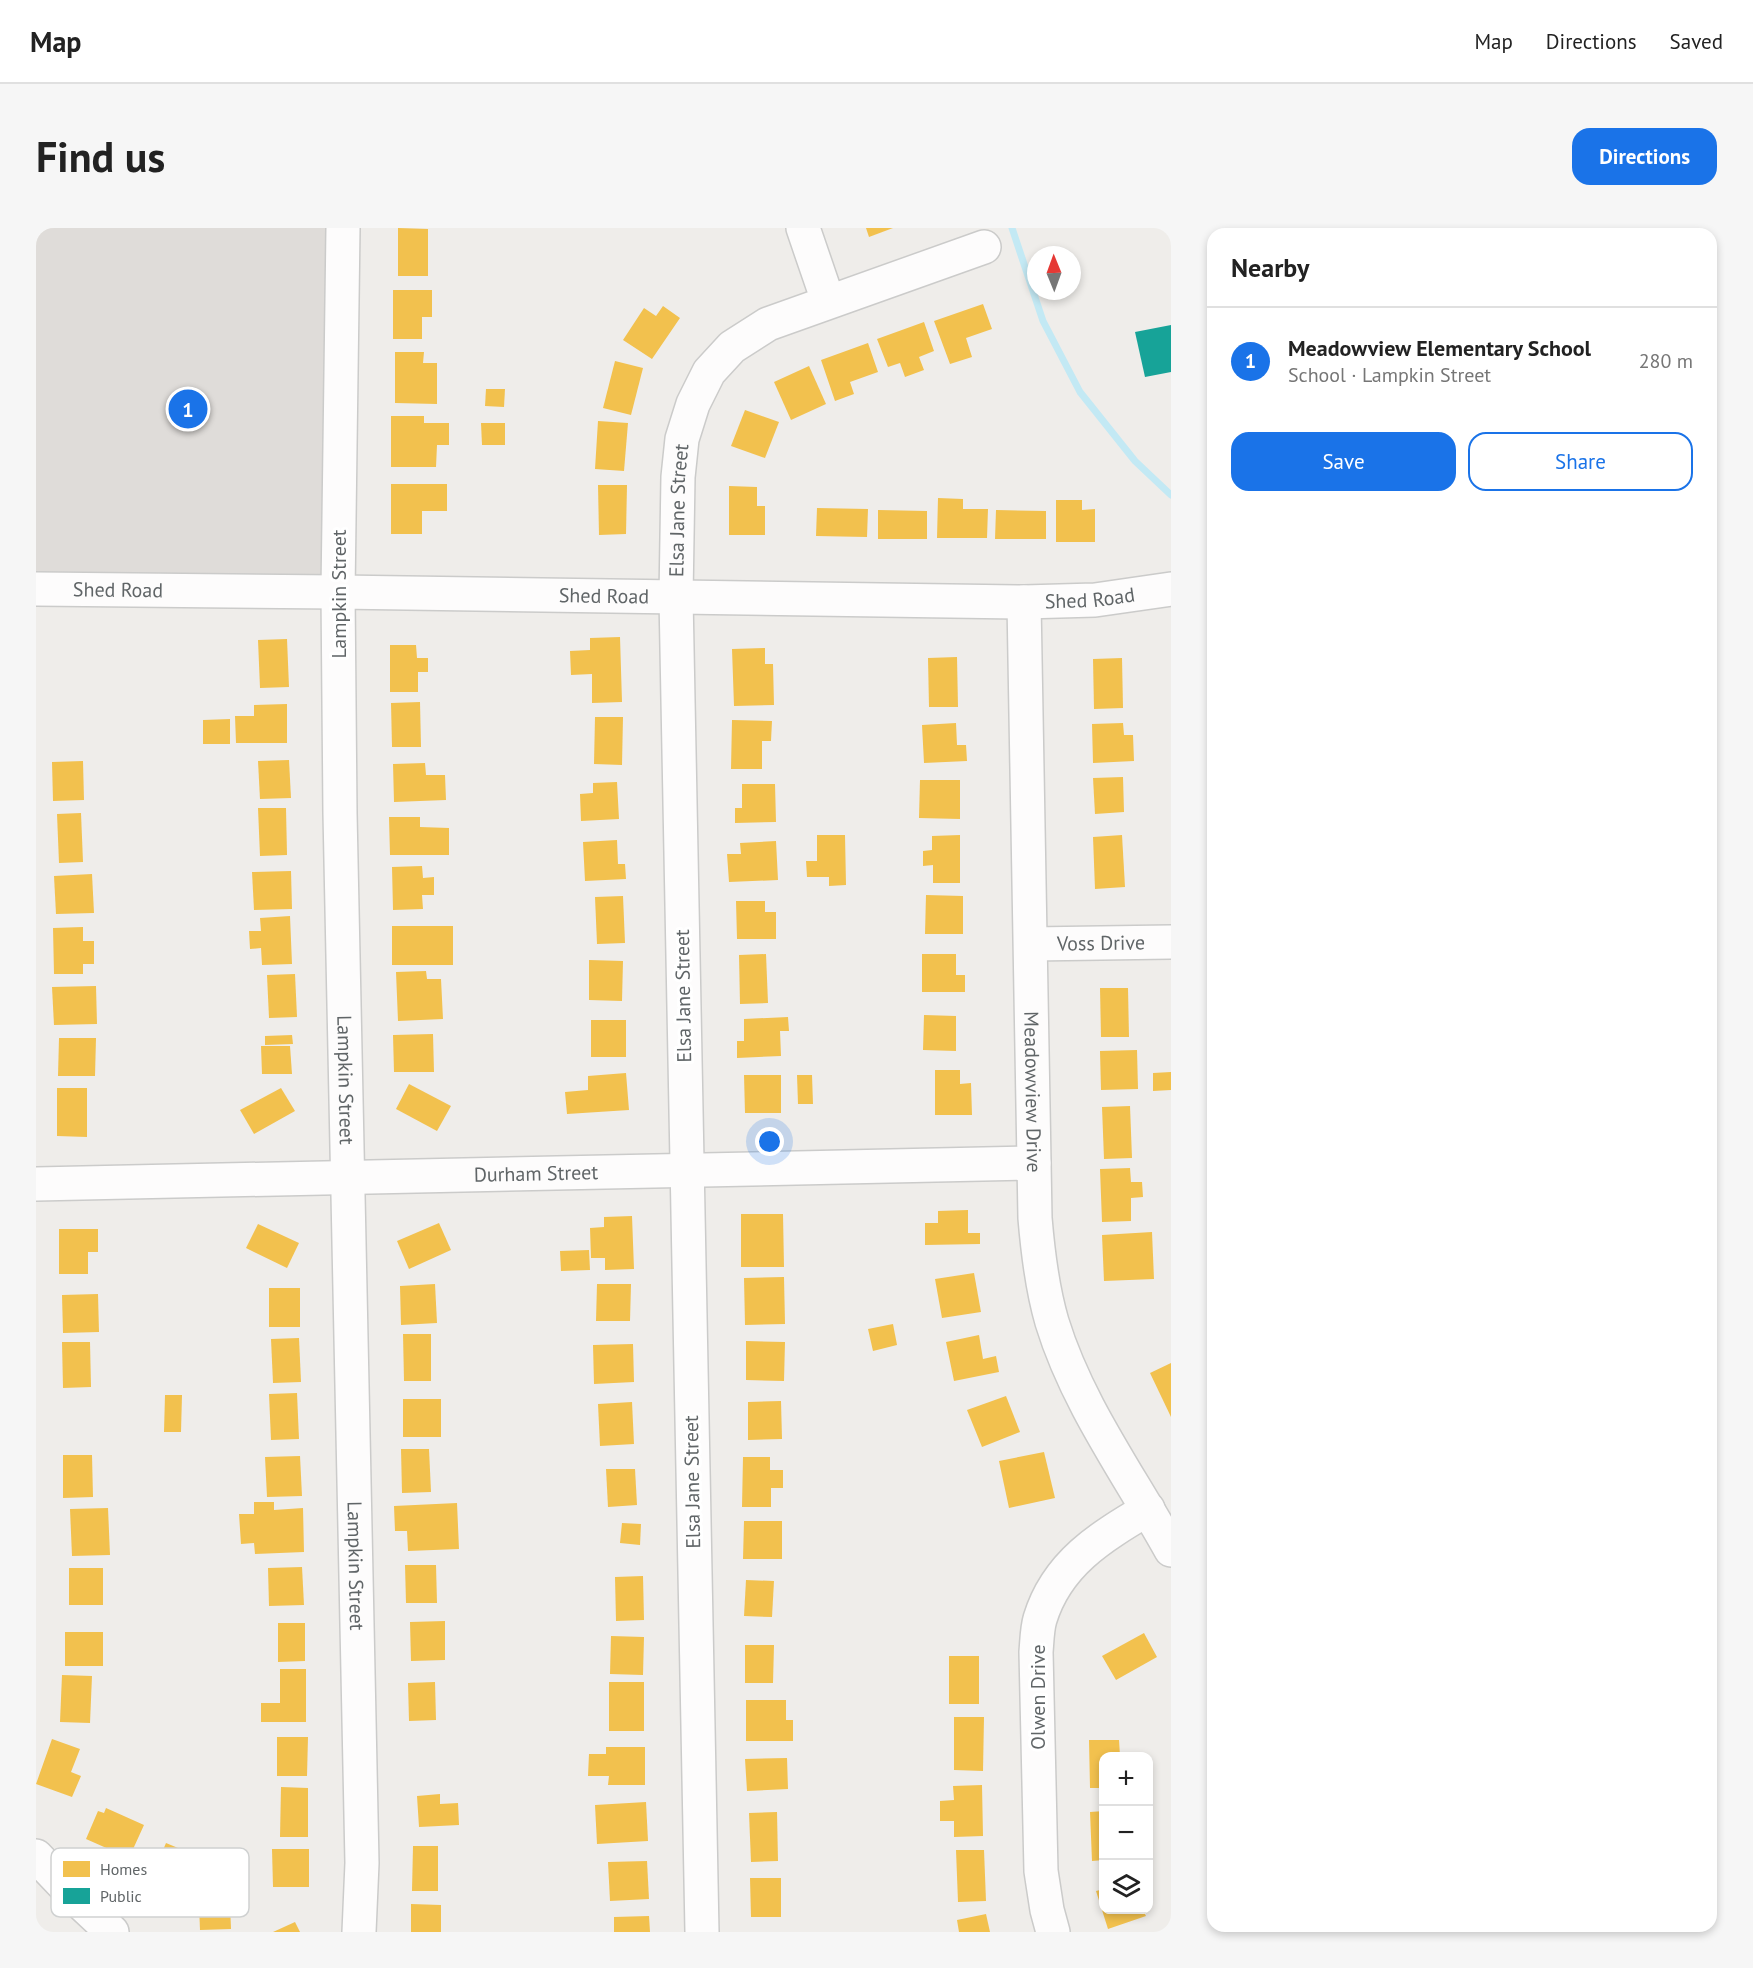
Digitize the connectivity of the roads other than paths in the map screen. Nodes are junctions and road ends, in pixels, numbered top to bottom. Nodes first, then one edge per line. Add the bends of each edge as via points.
1 (343, 228) edge
2 (803, 228) edge
3 (984, 247) dead end
4 (828, 301) junction
5 (1171, 588) edge
6 (36, 590) edge
7 (338, 592) junction
8 (676, 597) junction
9 (1024, 602) junction
10 (1171, 942) edge
11 (1031, 944) junction
12 (1034, 1163) junction
13 (686, 1172) junction
14 (349, 1179) junction
15 (36, 1184) edge
16 (1148, 1509) junction
17 (1171, 1550) edge
18 (36, 1856) edge
19 (51, 1872) edge
20 (96, 1917) edge
21 (112, 1932) edge
22 (359, 1932) edge
23 (702, 1932) edge
24 (1053, 1932) edge

1 - 7 street, Lampkin Street
2 - 4 street
3 - 4 street, Elsa Jane Street
4 - 8 street, Elsa Jane Street via 768,324 732,347 709,372 682,439
5 - 9 street, Shed Road via 1095,600
6 - 7 street, Shed Road
7 - 8 street, Shed Road
7 - 14 street, Lampkin Street
8 - 9 street, Shed Road
8 - 13 street, Elsa Jane Street
9 - 11 street, Meadowview Drive
10 - 11 street, Voss Drive
11 - 12 street, Meadowview Drive
12 - 13 street, Durham Street
12 - 16 street, Meadowview Drive via 1039,1269 1052,1323 1071,1373
13 - 14 street, Durham Street
13 - 23 street, Elsa Jane Street
14 - 15 street, Durham Street
14 - 22 street, Lampkin Street via 362,1863
16 - 17 street, Meadowview Drive
16 - 24 street, Olwen Drive via 1102,1536 1069,1566 1051,1592 1040,1620 1036,1652 1041,1871
18 - 19 street
20 - 21 street

